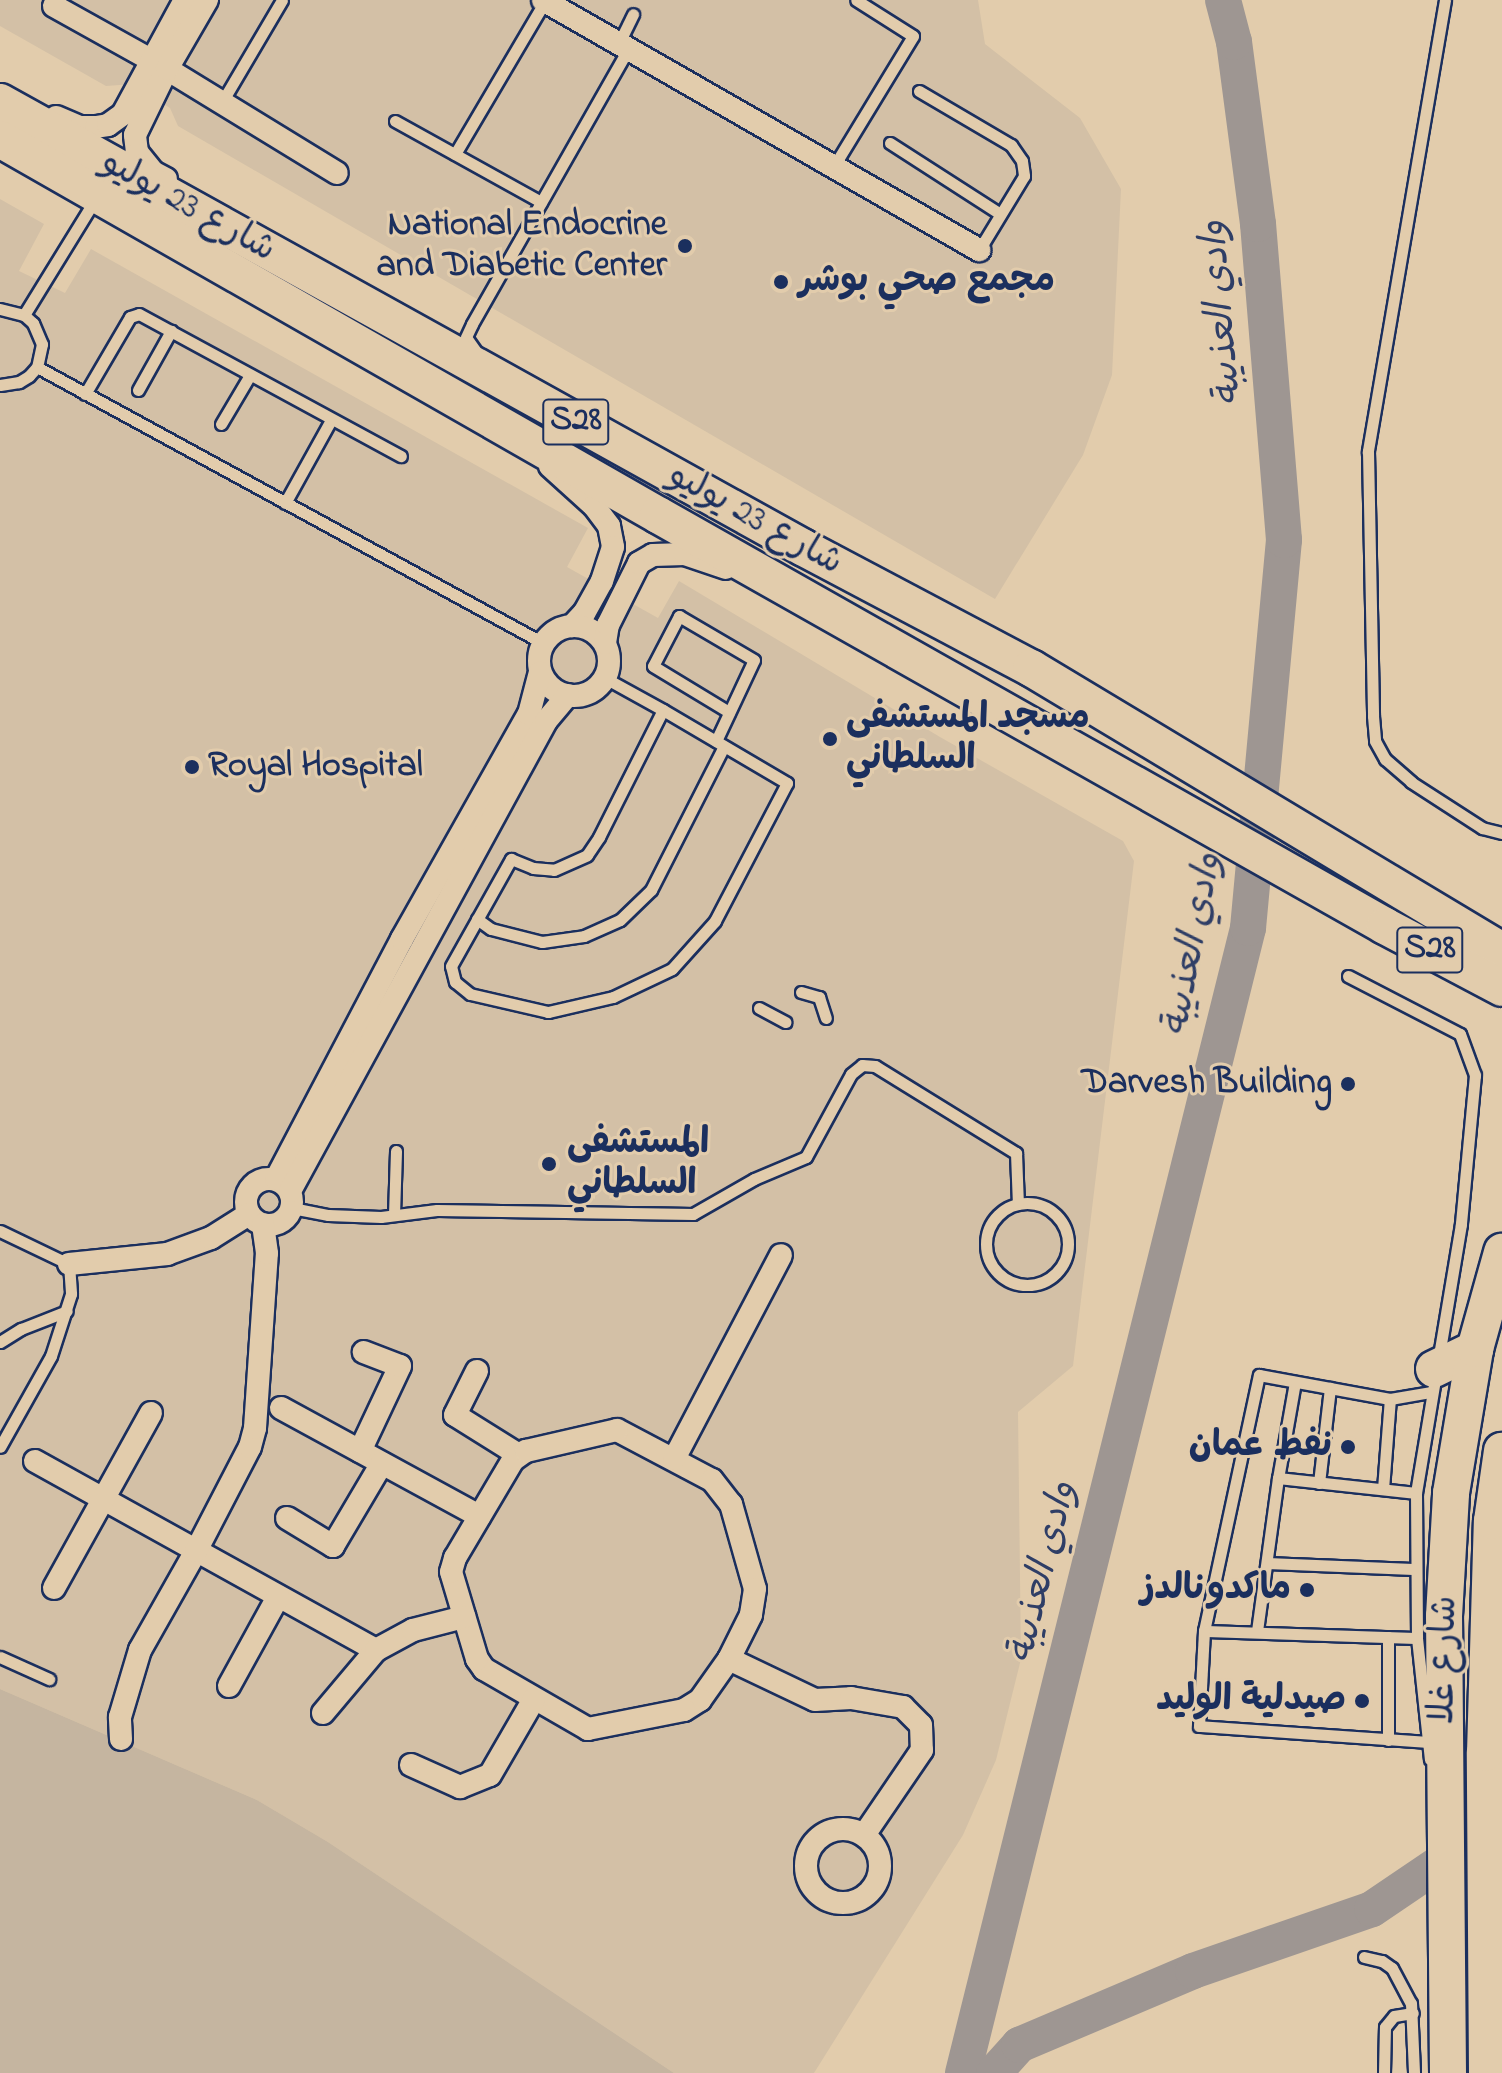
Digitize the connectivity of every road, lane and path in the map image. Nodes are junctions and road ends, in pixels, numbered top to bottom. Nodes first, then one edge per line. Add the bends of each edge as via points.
1 (185, 0) edge
2 (207, 0) edge
3 (282, 0) edge
4 (856, 0) edge
5 (1445, 0) edge
6 (544, 1) edge
7 (54, 6) dead end
8 (633, 14) dead end
9 (624, 46) junction
10 (159, 64) junction
11 (0, 88) edge
12 (919, 91) dead end
13 (0, 102) edge
14 (222, 102) junction
15 (395, 121) dead end
16 (0, 139) edge
17 (890, 143) dead end
18 (455, 154) junction
19 (834, 166) junction
20 (337, 173) dead end
21 (98, 194) junction
22 (541, 202) junction
23 (1000, 214) junction
24 (979, 250) joint
25 (331, 287) junction
26 (0, 309) edge
27 (24, 315) junction
28 (171, 331) junction
29 (37, 367) junction
30 (250, 375) junction
31 (0, 385) edge
32 (138, 390) dead end
33 (85, 394) junction
34 (331, 420) junction
35 (221, 424) dead end
36 (585, 427) junction
37 (517, 435) junction
38 (401, 456) dead end
39 (285, 503) junction
40 (808, 597) junction
41 (572, 626) junction
42 (543, 643) junction
43 (605, 643) junction
44 (540, 672) junction
45 (605, 678) junction
46 (568, 695) junction
47 (663, 710) junction
48 (729, 712) junction
49 (720, 744) junction
50 (1502, 833) edge
51 (1383, 881) junction
52 (1357, 911) junction
53 (477, 919) junction
54 (1502, 926) edge
55 (1502, 951) edge
56 (1348, 976) dead end
57 (1502, 988) edge
58 (801, 992) dead end
59 (759, 1008) dead end
60 (1502, 1011) edge
61 (826, 1018) dead end
62 (785, 1022) dead end
63 (396, 1151) dead end
64 (286, 1193) junction
65 (1018, 1204) junction
66 (394, 1215) junction
67 (256, 1219) junction
68 (0, 1231) edge
69 (1502, 1252) edge
70 (781, 1255) dead end
71 (69, 1264) junction
72 (67, 1311) junction
73 (0, 1342) edge
74 (1475, 1349) junction
75 (364, 1352) dead end
76 (477, 1371) dead end
77 (1432, 1380) junction
78 (1295, 1382) junction
79 (1330, 1388) junction
80 (1390, 1399) junction
81 (281, 1408) dead end
82 (151, 1413) dead end
83 (4, 1435) edge
84 (0, 1447) edge
85 (360, 1451) junction
86 (1502, 1451) edge
87 (519, 1455) junction
88 (674, 1459) junction
89 (35, 1461) dead end
90 (382, 1463) junction
91 (1278, 1478) junction
92 (1319, 1483) junction
93 (1383, 1489) junction
94 (1416, 1493) junction
95 (103, 1499) junction
96 (479, 1516) junction
97 (287, 1518) dead end
98 (196, 1551) junction
99 (1267, 1563) junction
100 (1413, 1569) junction
101 (54, 1588) dead end
102 (278, 1597) junction
103 (464, 1617) junction
104 (1204, 1631) junction
105 (1257, 1631) junction
106 (1388, 1637) junction
107 (1417, 1638) junction
108 (376, 1650) junction
109 (0, 1657) edge
110 (729, 1659) junction
111 (49, 1679) dead end
112 (229, 1686) dead end
113 (534, 1699) junction
114 (323, 1713) dead end
115 (121, 1739) dead end
116 (1388, 1740) junction
117 (1426, 1742) junction
118 (411, 1765) dead end
119 (1502, 1768) edge
120 (1444, 1818) junction
121 (864, 1835) dead end
122 (1484, 1856) junction
123 (1484, 1906) junction
124 (1502, 1948) edge
125 (1364, 1957) dead end
126 (1413, 2013) junction
127 (1384, 2073) edge
128 (1414, 2073) edge
129 (1448, 2073) edge
130 (1487, 2073) edge

1 - 10 street
2 - 10 street
3 - 14 lane
4 - 19 lane via 913,36
5 - 50 lane via 1368,451 1373,716 1375,741 1385,759 1482,828
6 - 9 street
6 - 18 lane
7 - 10 street
8 - 9 lane
9 - 19 street
9 - 22 lane
10 - 11 street via 123,114 96,127 80,127
10 - 14 street
10 - 25 street via 135,135 137,152 153,172 246,224
12 - 23 lane via 1011,145 1022,161 1024,176
13 - 25 main road, شارع 23 يوليو / S28
14 - 20 street
15 - 18 lane
16 - 21 main road, شارع 23 يوليو / S28
17 - 23 lane
18 - 22 lane
19 - 24 street
21 - 27 lane
21 - 37 main road, شارع 23 يوليو / S28
22 - 36 lane via 466,337 472,349
23 - 24 lane
25 - 36 main road, شارع 23 يوليو / S28
26 - 27 lane
27 - 29 lane via 42,344
28 - 30 lane
28 - 32 lane
28 - 33 lane via 147,316 130,317
29 - 31 lane via 19,382
29 - 33 lane
30 - 34 lane
30 - 35 lane
33 - 39 lane
34 - 38 lane
34 - 39 lane
36 - 51 main road, شارع 23 يوليو / S28 via 1031,668
37 - 40 main road, شارع 23 يوليو / S28
37 - 41 street via 609,526 613,547 602,581
39 - 42 lane
40 - 43 street via 685,554 653,555 639,563
40 - 52 main road, شارع 23 يوليو / S28
41 - 42 street via 550,634
41 - 43 street via 591,630
42 - 44 street
43 - 45 street
44 - 46 street via 551,687
44 - 64 street via 529,714 402,939
45 - 46 street via 589,692
45 - 47 lane
46 - 64 street via 546,721
47 - 49 lane
47 - 53 lane via 587,855 554,870 511,859
48 - 48 lane via 754,660 679,616 653,666
48 - 49 lane
49 - 53 lane via 651,890 620,920 584,936 542,942 491,929
49 - 53 lane via 787,783 715,921 672,969 613,997 548,1012 504,1004 470,994 455,982 451,966
51 - 54 main road via 1436,888
51 - 55 main road, شارع 23 يوليو / S28
52 - 57 main road, شارع 23 يوليو / S28
52 - 60 main road via 1372,930
56 - 77 lane via 1460,1034 1475,1075 1461,1224
58 - 61 lane via 819,997
59 - 62 lane
63 - 66 lane
64 - 66 lane via 328,1215
64 - 67 street via 284,1220
64 - 67 street via 261,1180 250,1189 246,1203
65 - 65 lane via 996,1217 986,1241 987,1254 1000,1276 1038,1284 1061,1268 1068,1241 1064,1228 1045,1208
65 - 66 lane via 1016,1153 875,1066 862,1065 851,1074 806,1157 693,1214 437,1210
67 - 71 street via 167,1254
67 - 98 street via 267,1253 255,1428
68 - 71 lane
69 - 74 main road, شارع غلا
70 - 88 street
71 - 72 lane
72 - 73 lane
72 - 83 lane via 51,1356
74 - 77 main road
74 - 120 main road, شارع غلا via 1451,1493 1444,1616
75 - 85 street via 400,1366
76 - 87 street via 455,1415
77 - 80 lane
77 - 94 lane
78 - 79 lane
78 - 91 lane
78 - 104 lane via 1259,1375
79 - 80 lane
79 - 92 lane
80 - 93 lane
81 - 85 street
82 - 95 street
83 - 84 lane
85 - 90 street
86 - 122 main road, شارع غلا via 1492,1521
87 - 88 street via 617,1430
87 - 96 street
88 - 110 street via 712,1480 731,1504 751,1574 751,1615
89 - 95 street
90 - 96 street
90 - 97 street via 333,1546
91 - 92 lane
91 - 99 lane
92 - 93 lane
93 - 94 lane
94 - 100 lane
95 - 98 street
95 - 101 street
96 - 103 street via 451,1572
98 - 102 street
98 - 115 street via 140,1650 120,1717
99 - 100 lane
99 - 105 lane
100 - 107 lane
102 - 108 street
102 - 112 street
103 - 108 street via 413,1630
103 - 113 street via 484,1669
104 - 105 lane
104 - 116 lane via 1199,1726
105 - 106 lane
106 - 107 lane
106 - 116 lane
107 - 117 lane
108 - 114 street
109 - 111 lane
110 - 113 street via 700,1700 684,1710 600,1729 578,1725
110 - 121 street via 815,1700 851,1698 903,1707 921,1725 922,1750
113 - 118 street via 490,1775 460,1787
116 - 117 lane
117 - 120 lane
119 - 122 main road
120 - 129 main road, شارع غلا
122 - 123 main road, شارع غلا
123 - 124 main road
123 - 130 main road, شارع غلا
125 - 126 lane via 1392,1968
126 - 127 lane via 1394,2016 1385,2027
126 - 128 lane

